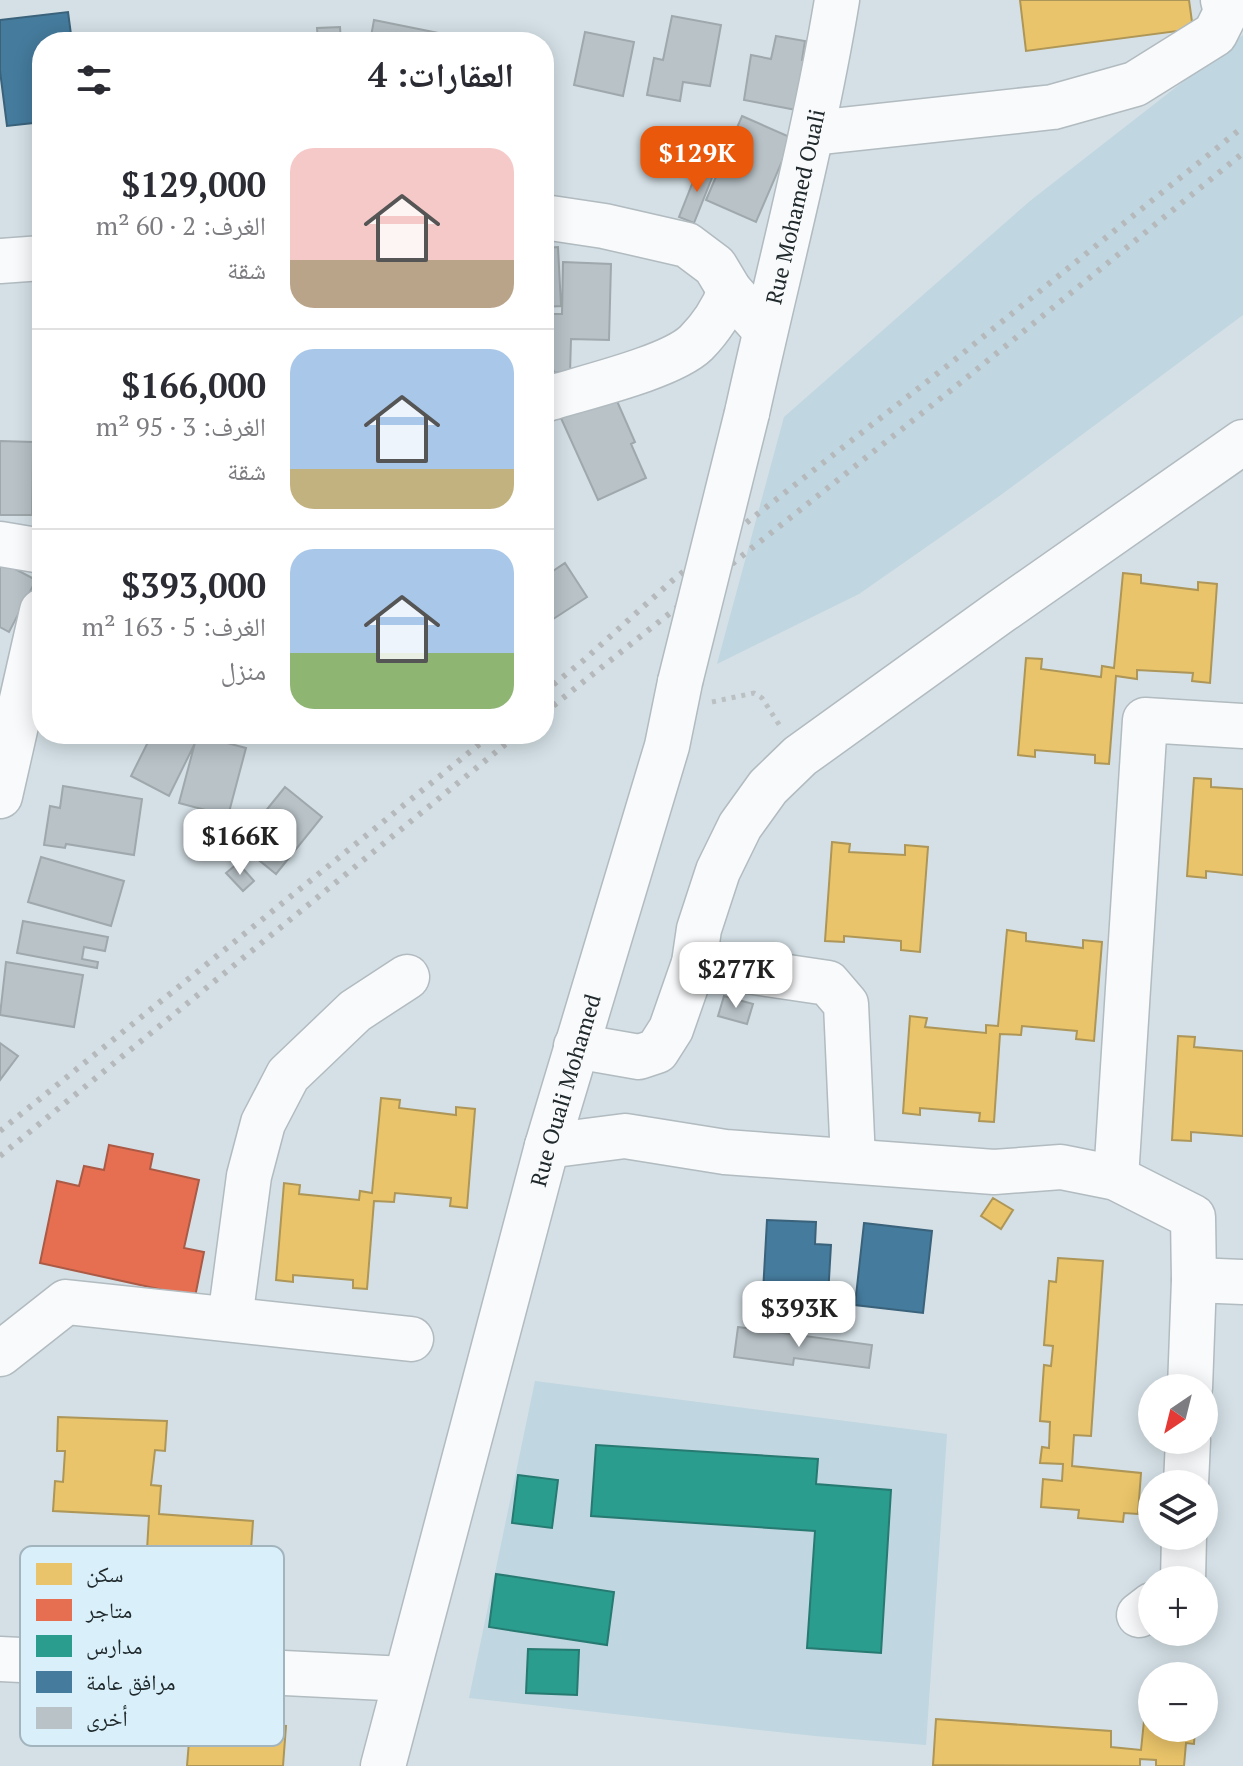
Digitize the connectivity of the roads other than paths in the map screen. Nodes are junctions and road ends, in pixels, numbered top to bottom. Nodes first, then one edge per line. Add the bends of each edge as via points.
1 (837, 0) edge
2 (1223, 0) edge
3 (813, 133) junction
4 (554, 218) edge
5 (32, 259) edge
6 (0, 261) edge
7 (730, 291) junction
8 (764, 329) junction
9 (554, 397) edge
10 (747, 413) joint
11 (1243, 442) edge
12 (0, 544) edge
13 (32, 549) edge
14 (32, 647) edge
15 (1243, 726) edge
16 (6, 740) edge
17 (0, 796) edge
18 (694, 963) junction
19 (407, 977) dead end
20 (576, 1046) junction
21 (547, 1146) junction
22 (853, 1160) junction
23 (1116, 1178) junction
24 (1194, 1280) junction
25 (1243, 1282) edge
26 (230, 1319) junction
27 (411, 1339) dead end
28 (0, 1354) edge
29 (1191, 1374) edge
30 (0, 1659) edge
31 (20, 1660) edge
32 (284, 1673) edge
33 (405, 1679) junction
34 (383, 1766) edge

1 - 3 street, Rue Mohamed Ouali
2 - 3 street via 1226,12 1215,34 1135,84 1053,107
3 - 8 street, Rue Mohamed Ouali
4 - 7 street via 687,245 715,266
5 - 6 street
7 - 8 street
7 - 9 street via 695,344 669,360
8 - 10 street, Rue Mohamed Ouali
10 - 20 street, Rue Ouali Mohamed, bridge via 691,693 667,746
11 - 18 street via 800,756 768,787 740,826 718,871
12 - 13 street
14 - 16 street
15 - 23 street via 1145,720
16 - 17 street
18 - 20 street via 671,1029 657,1051 639,1057
18 - 22 street via 828,983 846,1004
19 - 26 street via 355,1011 288,1075 263,1123 249,1176
20 - 21 street, Rue Ouali Mohamed
21 - 22 street via 625,1136 725,1152
21 - 33 street, Rue Ouali Mohamed
22 - 23 street via 994,1172 1061,1167
23 - 24 street via 1193,1217
24 - 25 street
24 - 29 street
26 - 27 street
26 - 28 street via 66,1302
30 - 31 street
32 - 33 street
33 - 34 street, Rue Ouali Mohamed

